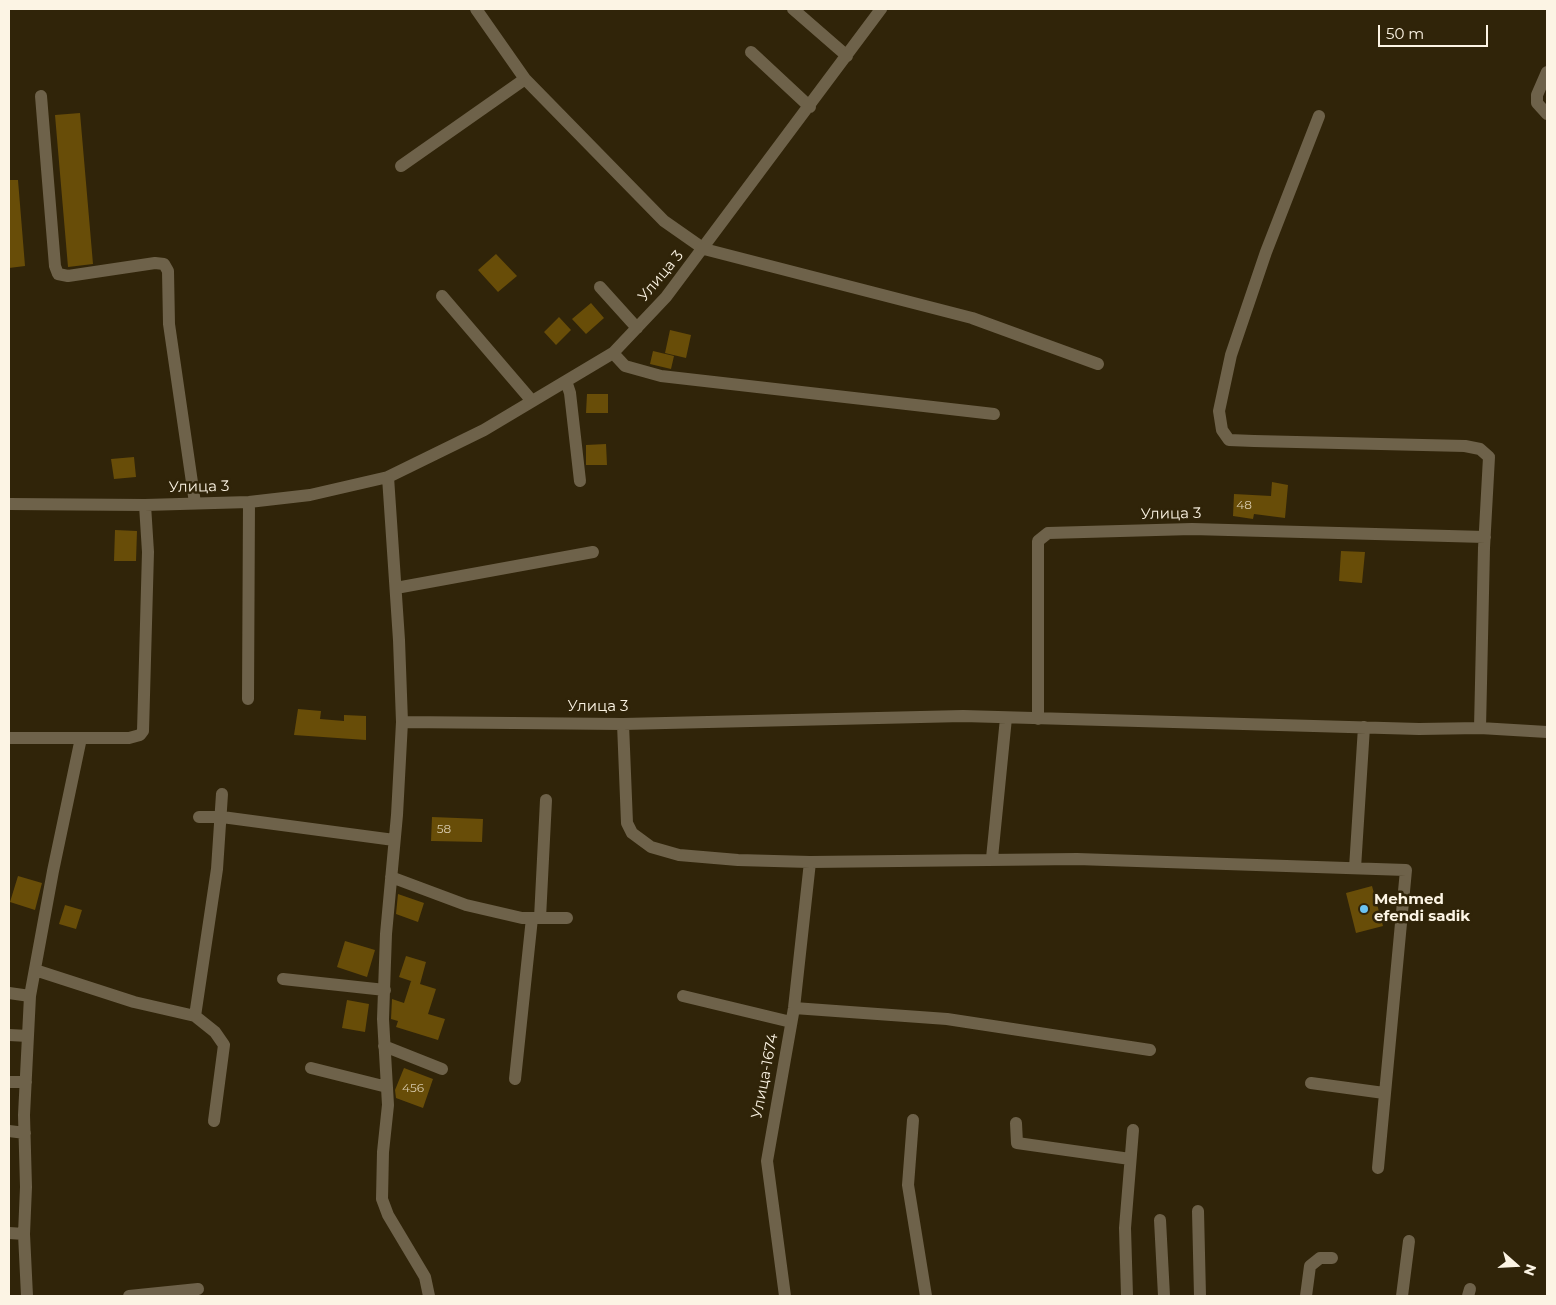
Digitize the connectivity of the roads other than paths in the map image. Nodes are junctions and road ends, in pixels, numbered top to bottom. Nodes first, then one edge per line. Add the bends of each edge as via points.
1 (476, 9) edge
2 (793, 9) edge
3 (881, 9) edge
4 (752, 52) dead end
5 (847, 56) junction
6 (1547, 72) edge
7 (525, 79) junction
8 (41, 96) dead end
9 (810, 107) junction
10 (1547, 114) edge
11 (1318, 116) dead end
12 (402, 166) dead end
13 (704, 249) junction
14 (600, 287) dead end
15 (442, 296) dead end
16 (637, 328) junction
17 (613, 353) junction
18 (1098, 364) dead end
19 (566, 381) junction
20 (532, 401) junction
21 (994, 414) dead end
22 (388, 477) junction
23 (580, 481) dead end
24 (249, 502) junction
25 (195, 503) junction
26 (9, 504) edge
27 (145, 505) junction
28 (1484, 537) junction
29 (593, 552) dead end
30 (396, 588) junction
31 (248, 699) dead end
32 (1006, 718) junction
33 (1038, 719) junction
34 (402, 722) junction
35 (623, 724) junction
36 (1364, 727) junction
37 (1480, 728) junction
38 (1547, 732) edge
39 (9, 738) edge
40 (81, 738) junction
41 (222, 794) dead end
42 (546, 800) dead end
43 (200, 816) dead end
44 (222, 817) junction
45 (394, 840) junction
46 (992, 858) junction
47 (810, 862) junction
48 (1355, 868) junction
49 (391, 877) junction
50 (536, 918) junction
51 (567, 918) dead end
52 (35, 970) junction
53 (283, 979) dead end
54 (385, 990) junction
55 (9, 993) edge
56 (30, 996) junction
57 (683, 996) dead end
58 (794, 1008) junction
59 (195, 1016) junction
60 (791, 1022) junction
61 (9, 1035) edge
62 (28, 1036) junction
63 (384, 1046) junction
64 (1150, 1050) dead end
65 (311, 1068) dead end
66 (442, 1069) dead end
67 (515, 1079) dead end
68 (9, 1082) edge
69 (26, 1082) junction
70 (1310, 1083) dead end
71 (387, 1087) junction
72 (1384, 1093) junction
73 (913, 1120) dead end
74 (214, 1121) dead end
75 (1016, 1124) dead end
76 (1133, 1130) dead end
77 (9, 1132) edge
78 (25, 1133) junction
79 (1130, 1160) junction
80 (1378, 1168) dead end
81 (1198, 1211) dead end
82 (1160, 1220) dead end
83 (9, 1232) edge
84 (24, 1234) junction
85 (1409, 1241) dead end
86 (1332, 1258) dead end
87 (198, 1289) dead end
88 (27, 1296) edge
89 (129, 1296) edge
90 (429, 1296) edge
91 (785, 1296) edge
92 (926, 1296) edge
93 (1127, 1296) edge
94 (1164, 1296) edge
95 (1200, 1296) edge
96 (1306, 1296) edge
97 (1402, 1296) edge

1 - 7 street
2 - 5 street
3 - 5 street, Улица 3
4 - 9 street
5 - 9 street, Улица 3
6 - 10 street via 1537,95 1537,103
7 - 12 street
7 - 13 street via 664,221
8 - 25 street via 58,274 68,276 155,264 164,264 168,271 169,324
9 - 13 street, Улица 3
11 - 28 street via 1231,355 1219,411 1222,430 1229,440 1480,449 1489,457
13 - 16 street, Улица 3
13 - 18 street via 972,318
14 - 16 street
15 - 20 street
16 - 17 street, Улица 3
17 - 19 street, Улица 3
17 - 21 street via 625,366 661,376
19 - 20 street, Улица 3
19 - 23 street
20 - 22 street, Улица 3 via 484,430
22 - 24 street, Улица 3 via 310,495
22 - 30 street
24 - 25 street, Улица 3
24 - 31 street
25 - 27 street, Улица 3
26 - 27 street, Улица 3
27 - 40 street via 148,552 145,724 136,737
28 - 33 street, Улица 3 via 1192,529 1048,534 1038,541
28 - 37 street
29 - 30 street
30 - 34 street
32 - 33 street, Улица 3
32 - 35 street, Улица 3 via 963,716
32 - 46 street
33 - 36 street, Улица 3
34 - 35 street, Улица 3
34 - 45 street
35 - 47 street via 626,814 632,833 641,840 664,852 696,858
36 - 37 street, Улица 3
36 - 48 street
37 - 38 street, Улица 3
39 - 40 street
40 - 52 street
41 - 44 street
42 - 50 street
43 - 44 street
44 - 45 street
44 - 59 street
45 - 49 street
46 - 47 street
46 - 48 street via 1236,862
47 - 58 street, Улица-1674
48 - 72 street via 1406,870
49 - 50 street via 466,906
49 - 54 street
50 - 51 street
50 - 67 street
52 - 56 street
52 - 59 street via 134,1002
53 - 54 street
54 - 63 street
55 - 56 street
56 - 62 street
57 - 60 street
58 - 60 street, Улица-1674
58 - 64 street via 964,1021
59 - 74 street via 215,1032 224,1045
60 - 91 street, Улица-1674 via 767,1161
61 - 62 street
62 - 69 street
63 - 66 street
63 - 71 street
65 - 71 street
68 - 69 street
69 - 78 street
70 - 72 street
71 - 90 street via 382,1200 425,1278
72 - 80 street
73 - 92 street via 908,1185
75 - 79 street via 1018,1143
76 - 79 street
77 - 78 street
78 - 84 street
79 - 93 street via 1125,1228
81 - 95 street
82 - 94 street
83 - 84 street
84 - 88 street
85 - 97 street
86 - 96 street via 1320,1258 1310,1266
87 - 89 street

